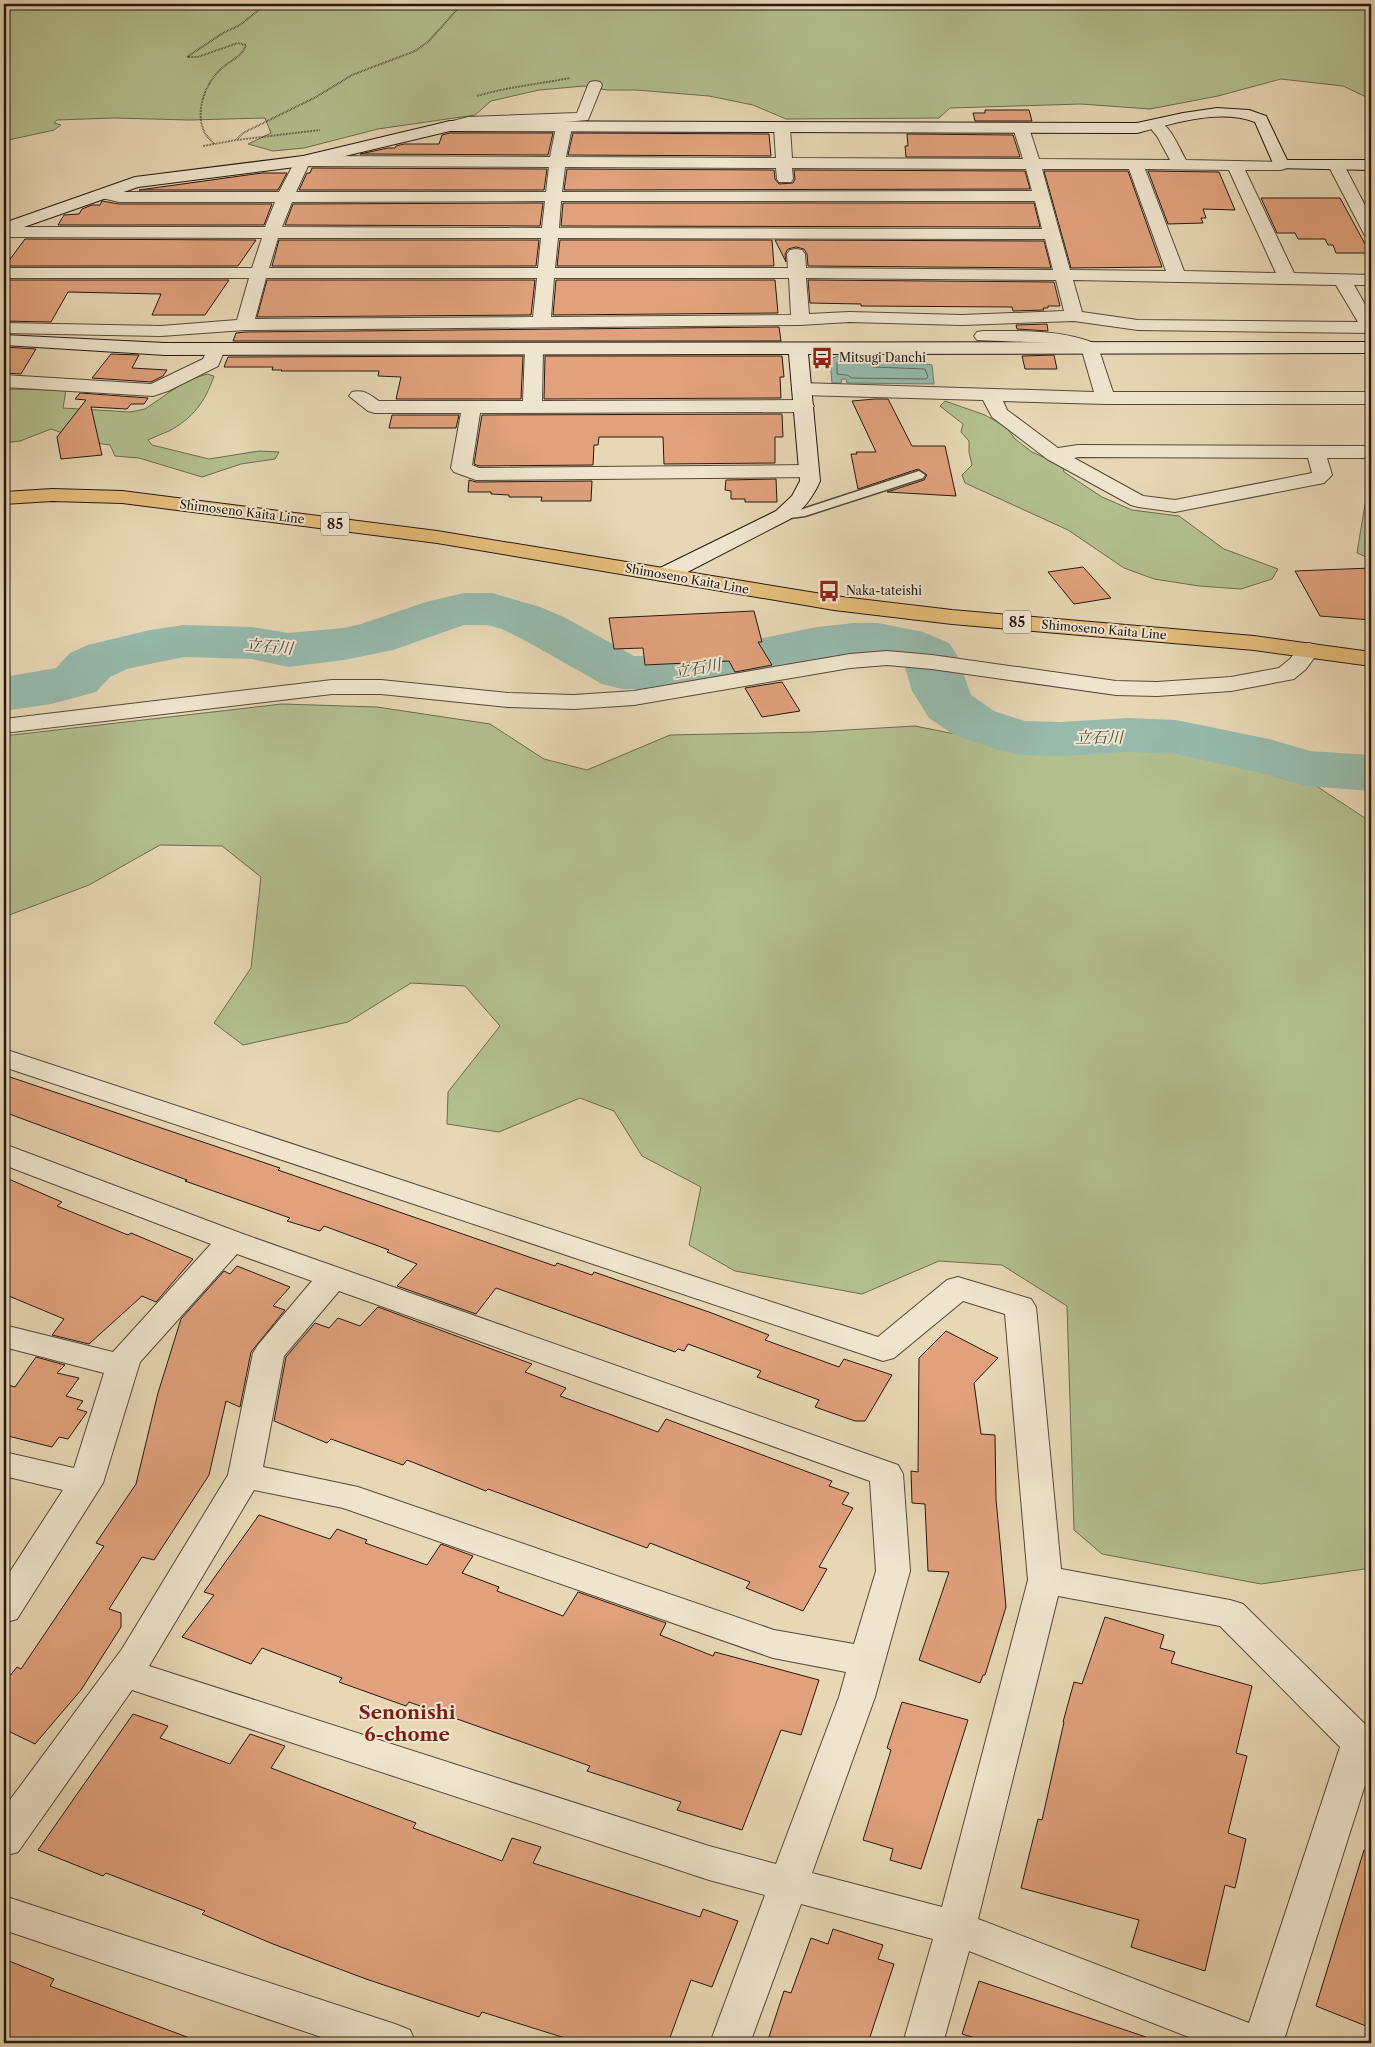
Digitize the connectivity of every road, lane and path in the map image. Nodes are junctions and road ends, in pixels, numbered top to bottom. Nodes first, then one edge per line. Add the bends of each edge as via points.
1 (266, 4) edge
2 (462, 4) edge
3 (595, 85) dead end
4 (1155, 124) junction
5 (450, 126) junction
6 (564, 128) junction
7 (782, 128) junction
8 (1021, 128) junction
9 (214, 144) junction
10 (198, 148) dead end
11 (302, 161) junction
12 (557, 162) junction
13 (784, 162) junction
14 (1033, 164) junction
15 (1134, 164) junction
16 (1180, 164) junction
17 (1234, 164) junction
18 (1281, 165) junction
19 (1336, 165) junction
20 (1371, 165) edge
21 (104, 194) junction
22 (1042, 196) junction
23 (286, 197) junction
24 (554, 197) junction
25 (787, 197) junction
26 (4, 231) edge
27 (1371, 232) edge
28 (272, 234) junction
29 (549, 234) junction
30 (794, 234) junction
31 (1052, 234) junction
32 (798, 272) junction
33 (4, 274) edge
34 (258, 274) junction
35 (545, 274) junction
36 (1062, 275) junction
37 (1177, 276) junction
38 (1288, 279) junction
39 (1342, 280) junction
40 (1371, 280) edge
41 (1074, 316) junction
42 (822, 319) junction
43 (800, 320) junction
44 (540, 322) junction
45 (245, 325) junction
46 (4, 328) edge
47 (1370, 328) edge
48 (4, 340) edge
49 (1090, 348) junction
50 (1371, 348) edge
51 (216, 349) junction
52 (534, 349) junction
53 (798, 349) junction
54 (4, 381) edge
55 (990, 394) junction
56 (359, 396) dead end
57 (802, 397) junction
58 (1105, 398) junction
59 (1371, 398) edge
60 (472, 406) junction
61 (532, 406) junction
62 (1316, 452) junction
63 (1371, 452) edge
64 (1054, 455) junction
65 (808, 471) junction
66 (919, 475) dead end
67 (4, 498) edge
68 (783, 515) junction
69 (664, 575) junction
70 (1309, 650) junction
71 (1371, 659) edge
72 (4, 726) edge
73 (4, 1058) edge
74 (4, 1154) edge
75 (232, 1241) junction
76 (333, 1277) junction
77 (4, 1336) edge
78 (123, 1366) junction
79 (4, 1464) edge
80 (245, 1476) junction
81 (86, 1483) junction
82 (1045, 1580) junction
83 (4, 1609) edge
84 (867, 1661) junction
85 (124, 1673) junction
86 (1366, 1743) edge
87 (4, 1840) edge
88 (788, 1885) junction
89 (4, 1914) edge
90 (956, 1928) junction
91 (395, 2043) edge
92 (730, 2043) edge
93 (923, 2043) edge
94 (1252, 2043) edge
95 (1263, 2043) edge

1 - 9 path via 240,25 187,57 198,57 238,43 246,46 234,62 219,71 200,112 204,131
2 - 9 path via 423,46 350,75 317,96 243,133 236,140
3 - 5 street via 583,117 468,122
4 - 8 street via 1137,128
4 - 16 street
4 - 18 street via 1199,114 1254,115 1261,119
5 - 6 street
5 - 11 street
6 - 7 street
6 - 12 street
7 - 8 street
7 - 13 street
8 - 14 street
9 - 10 path
11 - 12 street
11 - 21 street via 157,178
11 - 23 street
12 - 13 street
12 - 24 street
13 - 14 street
13 - 25 street
14 - 15 street
14 - 22 street
15 - 16 street
15 - 37 street
16 - 17 street
17 - 18 street
17 - 38 street
18 - 19 street
19 - 20 street
19 - 27 street
21 - 23 street via 119,197
21 - 26 street
22 - 25 street
22 - 31 street
23 - 24 street
23 - 28 street
24 - 25 street
24 - 29 street
25 - 30 street
26 - 28 street
28 - 29 street
28 - 34 street
29 - 30 street
29 - 35 street
30 - 31 street
30 - 32 street
31 - 36 street
32 - 35 street
32 - 36 street
32 - 43 street
33 - 34 street
34 - 35 street
34 - 45 street
35 - 44 street
36 - 37 street
36 - 41 street
37 - 38 street
38 - 39 street
39 - 40 street
39 - 47 street
41 - 42 street via 962,320
41 - 47 street via 1138,325
42 - 43 street
42 - 49 street via 951,335 1061,338
43 - 44 street
44 - 45 street
45 - 46 street via 161,331
48 - 51 street
49 - 50 street
49 - 53 street
49 - 58 street
51 - 52 street
51 - 54 street via 211,362 153,390
52 - 53 street
52 - 61 street
53 - 57 street
55 - 57 street
55 - 58 street
55 - 64 street via 1000,413
56 - 60 street via 375,407
57 - 61 street
57 - 65 street
58 - 59 street
60 - 61 street
60 - 65 street via 461,468 476,474
62 - 63 street
62 - 64 street via 1078,451
62 - 64 street via 1322,475 1317,478 1175,506 1138,501
65 - 68 street via 810,481 803,497
66 - 68 lane via 801,513
67 - 69 main road, Shimoseno Kaita Line / 85 via 52,495 131,498 447,539
68 - 69 street
69 - 70 main road, Shimoseno Kaita Line / 85 via 844,604 952,617
70 - 71 main road, Shimoseno Kaita Line / 85
70 - 72 street via 1286,674 1231,684 1157,689 1116,688 887,658 850,660 634,698 574,702 508,700 381,688 332,687
73 - 82 street via 883,1350 958,1288 1020,1307
74 - 75 street
75 - 76 street
75 - 78 street via 125,1358
76 - 80 street via 269,1353
76 - 84 street via 886,1474 892,1571
77 - 78 street
78 - 81 street
79 - 81 street
80 - 84 street via 346,1496 773,1644
80 - 85 street
81 - 83 street
82 - 86 street via 1230,1614
82 - 90 street
84 - 88 street
85 - 87 street
85 - 88 street via 700,1860
86 - 95 street
88 - 90 street
88 - 92 street
89 - 91 street
90 - 93 street
90 - 94 street

